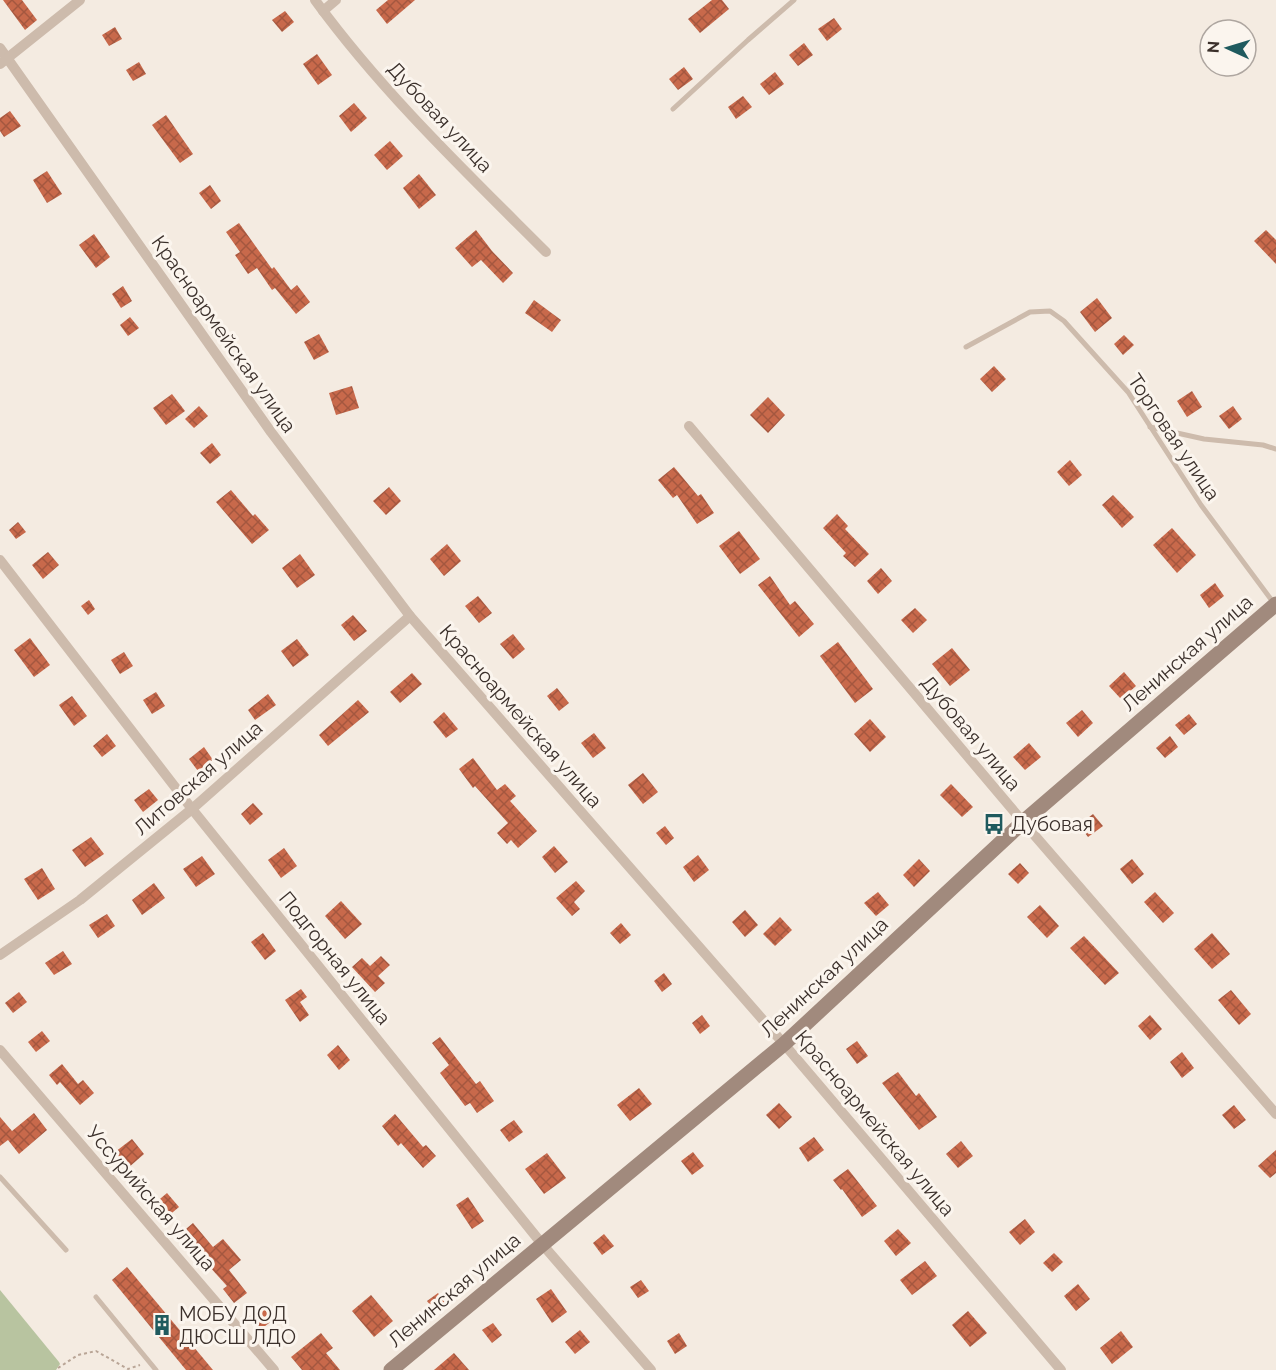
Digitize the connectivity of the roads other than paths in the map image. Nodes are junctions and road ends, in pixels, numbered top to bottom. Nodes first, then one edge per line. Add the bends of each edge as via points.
1 (80, 0) edge
2 (315, 0) edge
3 (336, 0) edge
4 (794, 0) edge
5 (323, 11) junction
6 (2, 57) edge
7 (673, 109) dead end
8 (546, 252) dead end
9 (966, 347) dead end
10 (689, 426) dead end
11 (1150, 427) junction
12 (1276, 449) edge
13 (0, 560) edge
14 (1276, 605) edge
15 (410, 616) junction
16 (192, 809) junction
17 (1023, 822) junction
18 (0, 956) edge
19 (784, 1044) junction
20 (0, 1050) edge
21 (1276, 1114) edge
22 (0, 1177) edge
23 (542, 1244) junction
24 (66, 1250) dead end
25 (96, 1297) dead end
26 (156, 1370) edge
27 (274, 1370) edge
28 (391, 1370) edge
29 (651, 1370) edge
30 (1061, 1370) edge

1 - 6 street
2 - 5 street, Дубовая улица
3 - 5 street
4 - 7 lane
5 - 8 street, Дубовая улица via 431,136
6 - 15 street, Красноармейская улица via 271,432
9 - 11 lane, Торговая улица via 1030,312 1050,311 1064,321 1128,392
10 - 17 street, Дубовая улица
11 - 12 lane
11 - 14 lane, Торговая улица via 1201,505
13 - 16 street, Подгорная улица
14 - 17 main road, Ленинская улица
15 - 16 street, Литовская улица
15 - 19 street, Красноармейская улица
16 - 18 street, Литовская улица via 80,900
16 - 23 street, Подгорная улица
17 - 19 main road, Ленинская улица
17 - 21 street, Дубовая улица
19 - 23 main road, Ленинская улица
19 - 30 street, Красноармейская улица
20 - 27 street, Уссурийская улица
22 - 24 lane
23 - 28 main road, Ленинская улица
23 - 29 street, Подгорная улица
25 - 26 lane

